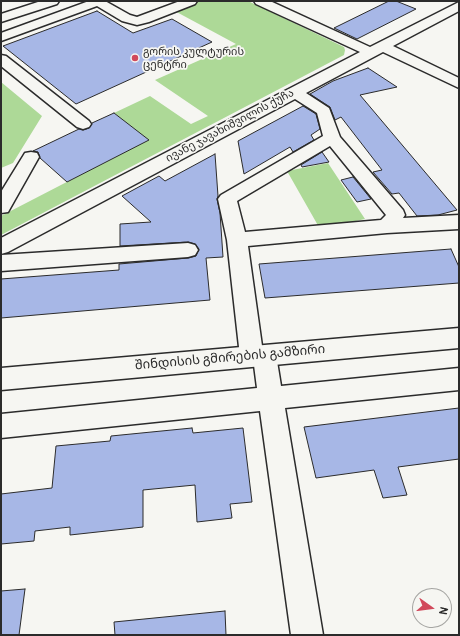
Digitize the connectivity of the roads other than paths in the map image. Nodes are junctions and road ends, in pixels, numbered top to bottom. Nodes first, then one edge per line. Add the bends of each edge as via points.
1 (54, 1) edge
2 (191, 1) edge
3 (262, 1) edge
4 (97, 2) edge
5 (459, 6) edge
6 (1, 18) edge
7 (1, 37) edge
8 (376, 49) junction
9 (1, 58) edge
10 (459, 84) edge
11 (294, 92) junction
12 (83, 124) dead end
13 (332, 138) junction
14 (31, 157) dead end
15 (1, 207) edge
16 (459, 222) edge
17 (387, 226) junction
18 (236, 240) junction
19 (1, 247) edge
20 (188, 250) dead end
21 (1, 263) edge
22 (459, 338) edge
23 (258, 356) junction
24 (459, 378) edge
25 (1, 379) edge
26 (271, 398) junction
27 (1, 426) edge
28 (307, 635) edge

1 - 6 street
2 - 4 street via 137,21 126,18
3 - 8 street
4 - 7 street
5 - 8 street, ივანე ჯავახიშვილის ქუჩა
8 - 10 street
8 - 11 street, ივანე ჯავახიშვილის ქუჩა
9 - 12 street
11 - 13 street via 324,112
11 - 19 street, ივანე ჯავახიშვილის ქუჩა
13 - 17 street via 396,215
13 - 18 street via 227,199
14 - 15 street
16 - 17 street
17 - 18 street
18 - 23 street
20 - 21 street
22 - 23 street, შინდისის გმირების გამზირი
23 - 25 street, შინდისის გმირების გამზირი
23 - 26 street
24 - 26 street
26 - 27 street
26 - 28 street

